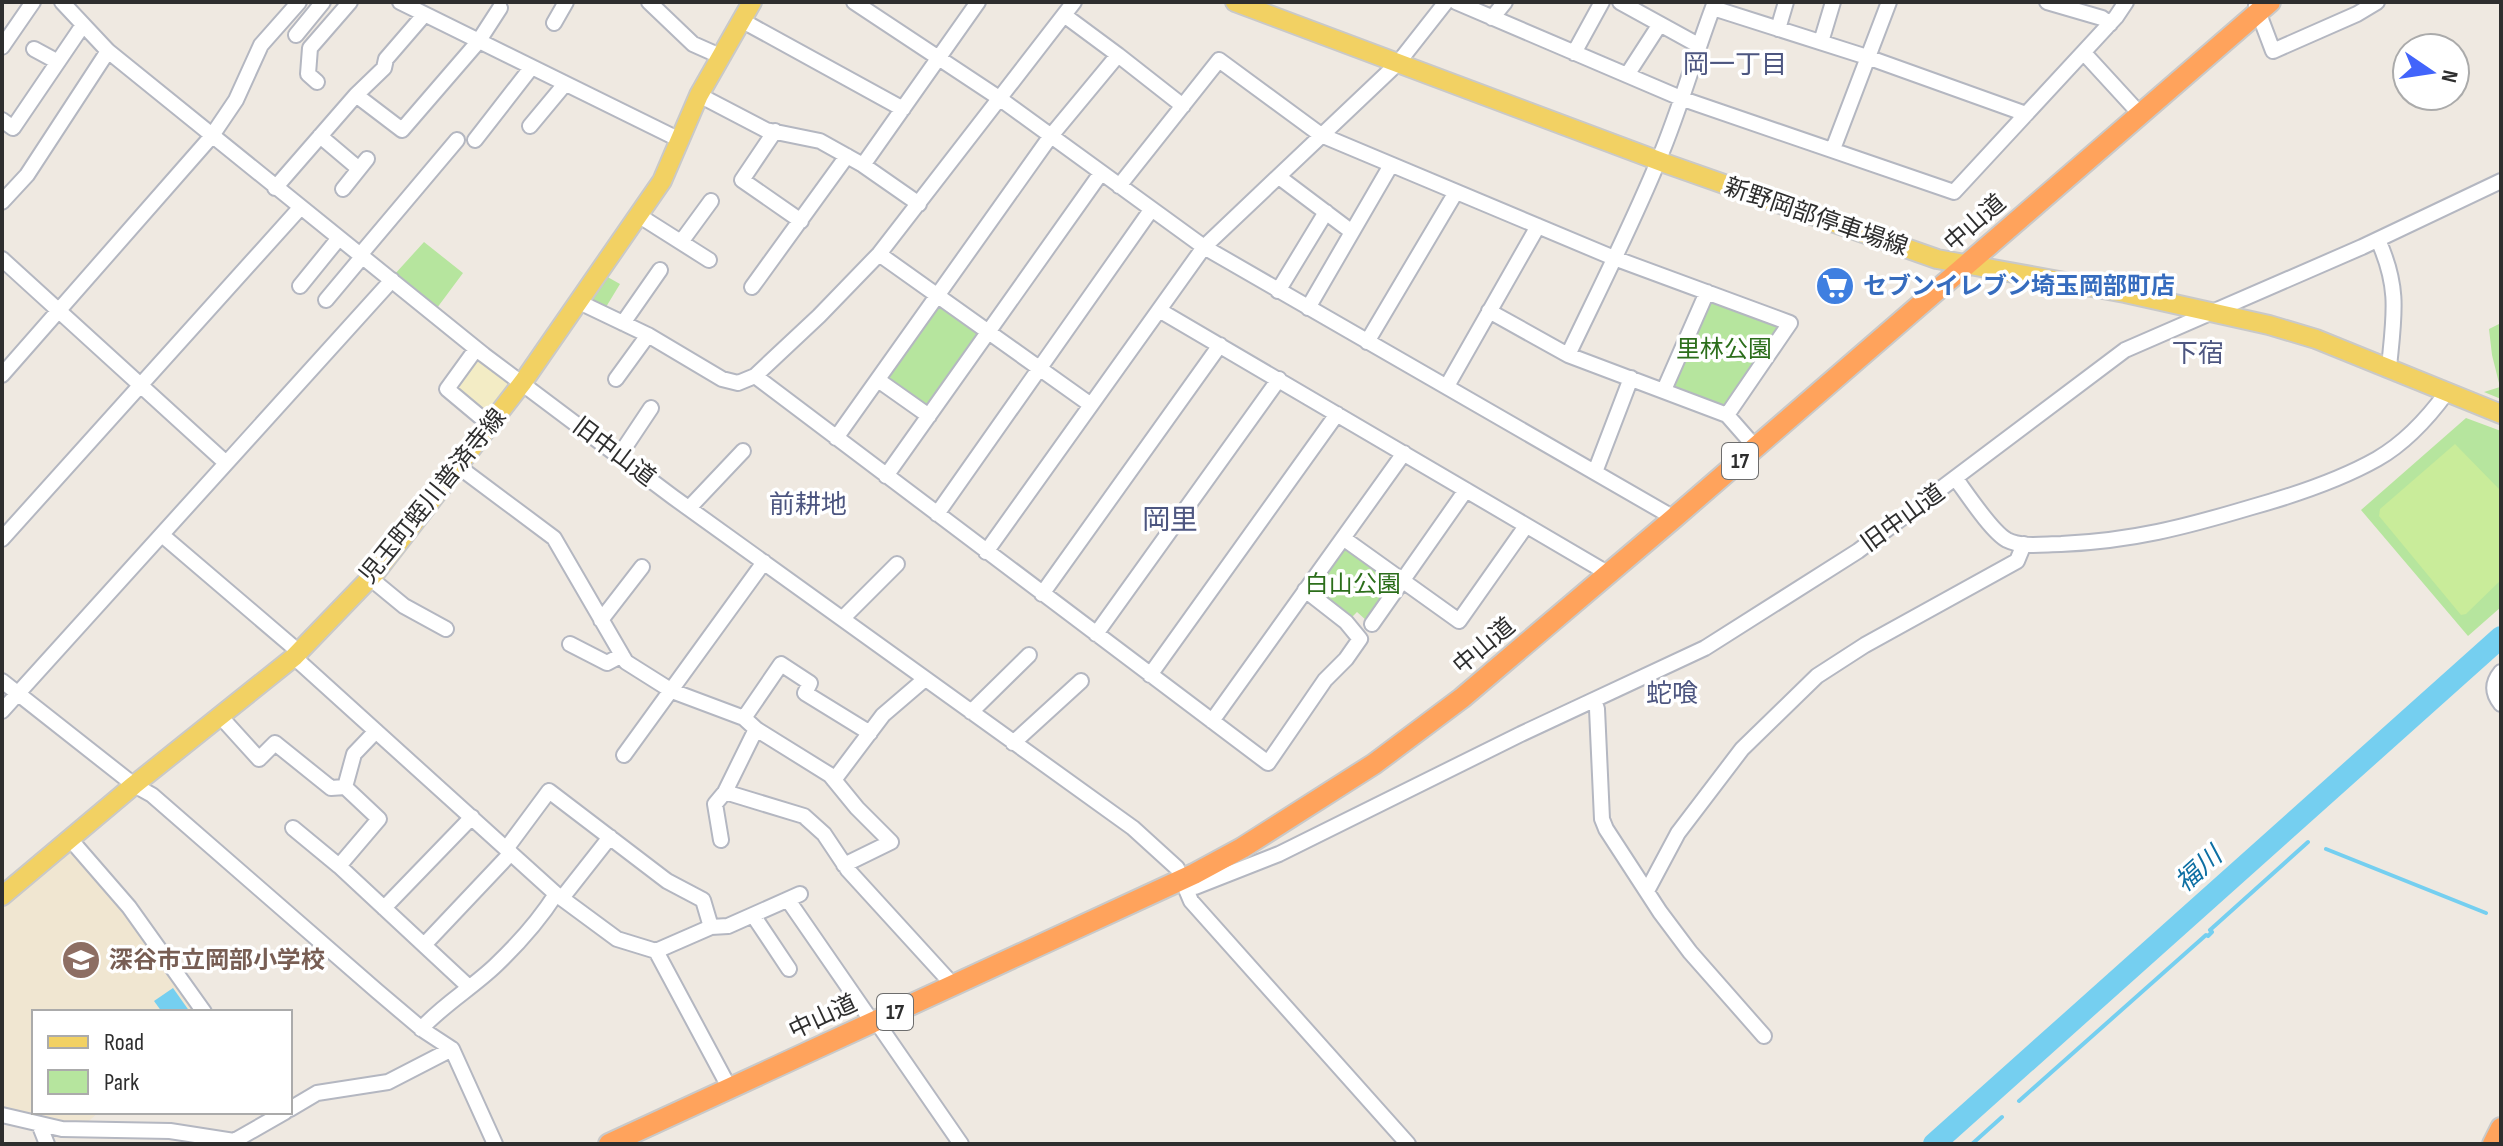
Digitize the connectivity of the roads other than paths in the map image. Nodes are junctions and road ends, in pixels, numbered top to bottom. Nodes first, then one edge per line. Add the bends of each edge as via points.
1 (33, 2) edge
2 (62, 2) edge
3 (299, 2) edge
4 (323, 2) edge
5 (350, 2) edge
6 (400, 2) edge
7 (566, 2) edge
8 (649, 2) edge
9 (752, 2) edge
10 (854, 2) edge
11 (978, 2) edge
12 (1074, 2) edge
13 (1235, 2) edge
14 (1446, 2) edge
15 (1456, 2) edge
16 (1505, 2) edge
17 (1602, 2) edge
18 (1620, 2) edge
19 (1786, 2) edge
20 (1833, 2) edge
21 (1889, 2) edge
22 (2047, 2) edge
23 (2126, 2) edge
24 (2377, 2) edge
25 (1714, 5) edge
26 (2261, 5) edge
27 (500, 8) dead end
28 (424, 15) junction
29 (1064, 15) junction
30 (1492, 18) junction
31 (741, 20) junction
32 (554, 23) dead end
33 (1660, 24) junction
34 (2110, 24) junction
35 (83, 25) junction
36 (1778, 29) junction
37 (296, 35) dead end
38 (478, 42) junction
39 (1821, 42) junction
40 (1698, 45) junction
41 (2, 47) edge
42 (34, 49) dead end
43 (108, 51) junction
44 (1574, 53) junction
45 (2084, 53) junction
46 (1118, 55) junction
47 (720, 56) junction
48 (1867, 57) junction
49 (940, 58) junction
50 (58, 62) junction
51 (1398, 63) junction
52 (531, 68) junction
53 (1627, 75) junction
54 (317, 82) dead end
55 (565, 84) junction
56 (356, 95) junction
57 (699, 95) junction
58 (999, 98) junction
59 (1683, 99) junction
60 (1183, 106) junction
61 (903, 109) junction
62 (2026, 114) junction
63 (2140, 114) junction
64 (2, 120) edge
65 (530, 126) dead end
66 (775, 131) junction
67 (1321, 135) junction
68 (320, 136) junction
69 (211, 137) junction
70 (1050, 137) junction
71 (678, 139) junction
72 (457, 140) dead end
73 (475, 140) dead end
74 (1833, 149) junction
75 (847, 156) junction
76 (1658, 161) junction
77 (863, 165) junction
78 (1391, 165) junction
79 (1101, 173) junction
80 (1279, 177) junction
81 (2501, 181) edge
82 (1119, 186) junction
83 (275, 188) junction
84 (343, 189) dead end
85 (1456, 192) junction
86 (711, 201) dead end
87 (2, 202) edge
88 (919, 204) junction
89 (300, 208) junction
90 (1151, 210) junction
91 (1326, 212) junction
92 (638, 215) junction
93 (801, 221) junction
94 (1538, 226) junction
95 (1352, 232) junction
96 (339, 238) junction
97 (2378, 240) junction
98 (681, 242) junction
99 (1204, 247) junction
100 (879, 254) junction
101 (361, 256) junction
102 (1614, 258) junction
103 (2, 259) edge
104 (709, 260) dead end
105 (1966, 266) junction
106 (660, 270) dead end
107 (392, 280) junction
108 (300, 286) dead end
109 (752, 287) dead end
110 (1278, 291) junction
111 (1707, 292) junction
112 (938, 295) junction
113 (326, 300) dead end
114 (579, 302) junction
115 (1308, 308) junction
116 (58, 310) junction
117 (1159, 310) junction
118 (1489, 311) junction
119 (2209, 312) junction
120 (623, 323) junction
121 (989, 332) junction
122 (648, 335) junction
123 (1367, 342) junction
124 (1220, 345) junction
125 (476, 349) junction
126 (1568, 355) junction
127 (2389, 367) junction
128 (1040, 368) junction
129 (2, 375) edge
130 (755, 376) junction
131 (1631, 378) junction
132 (616, 379) dead end
133 (1279, 379) junction
134 (878, 380) junction
135 (523, 382) junction
136 (140, 385) junction
137 (1447, 386) junction
138 (1664, 390) junction
139 (2447, 392) junction
140 (1091, 405) junction
141 (651, 408) dead end
142 (1337, 414) junction
143 (2501, 414) edge
144 (1727, 415) junction
145 (929, 416) junction
146 (490, 425) junction
147 (836, 438) junction
148 (1756, 448) junction
149 (743, 451) dead end
150 (1404, 453) junction
151 (619, 456) junction
152 (226, 463) junction
153 (459, 467) junction
154 (1595, 472) junction
155 (886, 476) junction
156 (1956, 479) junction
157 (1466, 490) junction
158 (689, 508) junction
159 (937, 514) junction
160 (1674, 518) junction
161 (1526, 526) junction
162 (162, 535) junction
163 (1343, 538) junction
164 (2, 539) edge
165 (2024, 544) junction
166 (986, 552) junction
167 (764, 562) junction
168 (897, 564) dead end
169 (642, 567) dead end
170 (1609, 574) junction
171 (370, 578) junction
172 (1403, 581) junction
173 (1305, 590) junction
174 (1042, 594) junction
175 (843, 618) junction
176 (601, 620) junction
177 (1372, 624) dead end
178 (446, 629) dead end
179 (1096, 634) junction
180 (570, 644) dead end
181 (297, 655) junction
182 (622, 655) junction
183 (1029, 655) dead end
184 (2501, 672) edge
185 (1150, 675) junction
186 (925, 679) junction
187 (2, 681) edge
188 (1081, 681) dead end
189 (672, 691) junction
190 (17, 695) junction
191 (1594, 700) junction
192 (2501, 704) edge
193 (2, 711) edge
194 (971, 712) junction
195 (220, 716) junction
196 (744, 718) junction
197 (1212, 721) junction
198 (756, 729) junction
199 (376, 731) junction
200 (870, 733) junction
201 (1013, 743) junction
202 (624, 755) dead end
203 (834, 780) junction
204 (134, 785) junction
205 (345, 787) junction
206 (725, 792) junction
207 (472, 817) junction
208 (1280, 824) junction
209 (293, 828) dead end
210 (1262, 836) junction
211 (610, 837) junction
212 (70, 839) junction
213 (721, 840) dead end
214 (1296, 844) junction
215 (508, 851) junction
216 (844, 865) junction
217 (339, 866) junction
218 (1181, 881) junction
219 (5, 889) edge
220 (1647, 891) junction
221 (559, 896) junction
222 (384, 908) junction
223 (753, 915) junction
224 (711, 927) junction
225 (424, 945) junction
226 (656, 951) junction
227 (789, 969) dead end
228 (953, 985) junction
229 (469, 987) junction
230 (203, 1010) edge
231 (874, 1022) junction
232 (421, 1029) junction
233 (1764, 1036) dead end
234 (452, 1049) junction
235 (730, 1089) junction
236 (292, 1108) edge
237 (282, 1114) edge
238 (2, 1115) edge
239 (39, 1124) junction
240 (2501, 1128) edge
241 (198, 1141) edge
242 (234, 1143) edge
243 (47, 1144) edge
244 (495, 1144) edge
245 (609, 1144) edge
246 (961, 1144) edge
247 (1408, 1144) edge
248 (2493, 1144) edge

1 - 41 street
2 - 35 street, 旧中山道
3 - 69 street via 261,45 236,100
4 - 37 street
5 - 54 street via 310,48 308,74
6 - 28 street
7 - 32 street
8 - 47 street via 693,44
9 - 31 main road, 児玉町蛭川普済寺線
10 - 49 street
11 - 49 street
12 - 29 street
13 - 51 main road, 新野岡部停車場線
14 - 51 street
15 - 30 street
16 - 30 street
17 - 44 street
18 - 33 street
19 - 36 street
20 - 39 street
21 - 48 street
22 - 34 street
23 - 34 street
24 - 26 street via 2273,51
25 - 36 street
25 - 40 street
26 - 63 highway, 中山道 / 17
27 - 38 street
28 - 38 street
28 - 56 street
29 - 46 street
29 - 58 street
30 - 44 street
31 - 47 main road, 児玉町蛭川普済寺線
31 - 61 street
33 - 40 street
33 - 53 street
34 - 45 street
35 - 43 street, 旧中山道
35 - 50 street
36 - 39 street
38 - 52 street
38 - 56 street via 402,130
39 - 48 street
40 - 59 street
42 - 50 street
43 - 69 street, 旧中山道
43 - 87 street via 27,175
44 - 53 street
45 - 62 street
45 - 63 street
46 - 60 street
46 - 70 street
47 - 57 main road, 児玉町蛭川普済寺線
48 - 62 street
48 - 74 street
49 - 58 street
49 - 61 street
50 - 64 street via 13,128
51 - 67 street
51 - 76 main road, 新野岡部停車場線
52 - 55 street
52 - 73 street
53 - 59 street
55 - 65 street
55 - 71 street
56 - 68 street
57 - 66 street
57 - 71 main road, 児玉町蛭川普済寺線
58 - 70 street
58 - 88 street
59 - 74 street
59 - 76 street
60 - 67 street via 1219,60
60 - 82 street
61 - 77 street
62 - 74 street via 1954,192
63 - 105 highway, 中山道 / 17
66 - 75 street via 820,141
66 - 93 street via 742,180
67 - 78 street
67 - 80 street
68 - 83 street
68 - 84 street via 363,164
69 - 83 street, 旧中山道
69 - 116 street
70 - 79 street
70 - 112 street
71 - 92 main road, 児玉町蛭川普済寺線 via 662,181
72 - 101 street
75 - 77 street
75 - 93 street
76 - 102 street
76 - 105 main road, 新野岡部停車場線 via 1862,235
77 - 88 street
78 - 85 street
78 - 95 street
79 - 82 street
79 - 121 street
80 - 91 street
80 - 99 street
81 - 97 street, 旧中山道
82 - 90 street
83 - 89 street, 旧中山道
85 - 94 street
85 - 123 street
86 - 98 street
88 - 100 street
89 - 96 street, 旧中山道
89 - 136 street
90 - 99 street
90 - 128 street
91 - 95 street
91 - 110 street
92 - 98 street
92 - 114 main road, 児玉町蛭川普済寺線
93 - 109 street
94 - 102 street
94 - 118 street
95 - 115 street
96 - 101 street, 旧中山道
96 - 108 street
97 - 119 street, 旧中山道
97 - 127 street via 2395,291
98 - 104 street
99 - 110 street
99 - 117 street
100 - 112 street
100 - 130 street
101 - 107 street, 旧中山道
101 - 113 street
102 - 111 street
102 - 126 street
103 - 116 street
105 - 119 main road, 新野岡部停車場線
105 - 148 highway, 中山道 / 17
106 - 120 street
107 - 125 street, 旧中山道
107 - 152 street
110 - 115 street
111 - 138 street
111 - 144 street via 1790,323
112 - 121 street
112 - 134 street
114 - 120 street
114 - 135 main road, 児玉町蛭川普済寺線
115 - 123 street
116 - 129 street
116 - 136 street
117 - 124 street
117 - 140 street
118 - 126 street
118 - 137 street
119 - 127 main road, 新野岡部停車場線 via 2316,339
119 - 156 street, 旧中山道 via 2125,350
120 - 122 street
121 - 128 street
121 - 145 street
122 - 130 street via 722,379 738,383
122 - 132 street
123 - 137 street
124 - 133 street
124 - 174 street
125 - 135 street, 旧中山道
125 - 146 street via 447,389
126 - 131 street
127 - 139 main road, 新野岡部停車場線
128 - 140 street
128 - 159 street
130 - 147 street
131 - 138 street
131 - 154 street
133 - 142 street
133 - 179 street
134 - 145 street
134 - 147 street
135 - 146 main road, 児玉町蛭川普済寺線
135 - 151 street, 旧中山道
136 - 152 street
136 - 164 street
137 - 154 street
138 - 144 street
139 - 143 main road, 新野岡部停車場線
139 - 165 street via 2429,416 2379,458 2286,498 2129,539
140 - 166 street
141 - 151 street
142 - 150 street
142 - 185 street
144 - 148 street
145 - 155 street
146 - 153 main road, 児玉町蛭川普済寺線
147 - 155 street
148 - 160 highway, 中山道 / 17
149 - 158 street
150 - 157 street
150 - 163 street
151 - 158 street, 旧中山道
152 - 162 street
153 - 171 main road, 児玉町蛭川普済寺線
153 - 176 street via 554,538
154 - 160 street
155 - 159 street
156 - 165 street via 2005,539
156 - 191 street, 旧中山道 via 1858,551 1705,648
157 - 161 street
157 - 172 street
158 - 167 street, 旧中山道
159 - 166 street
160 - 170 highway, 中山道 / 17
161 - 170 street
161 - 172 street via 1459,621
162 - 181 street
162 - 190 street
163 - 172 street
163 - 173 street
165 - 220 street via 2017,561 1817,676 1723,772 1678,833
166 - 174 street
167 - 175 street, 旧中山道
167 - 189 street
168 - 175 street
169 - 176 street
170 - 208 highway, 中山道 / 17 via 1462,698 1374,764
171 - 178 street via 404,606
171 - 181 main road, 児玉町蛭川普済寺線
172 - 177 street
173 - 197 street
173 - 197 street via 1360,639 1346,659 1325,680 1268,763
174 - 179 street
175 - 186 street, 旧中山道
176 - 182 street
179 - 185 street
180 - 182 street via 607,663
181 - 195 main road, 児玉町蛭川普済寺線
181 - 199 street
182 - 189 street
183 - 194 street
184 - 192 street via 2494,688
185 - 197 street
186 - 194 street, 旧中山道
186 - 200 street
187 - 190 street
188 - 201 street
189 - 196 street
189 - 202 street
190 - 193 street
190 - 204 street
191 - 214 street, 旧中山道
191 - 220 street via 1602,819
194 - 201 street, 旧中山道
195 - 204 main road, 児玉町蛭川普済寺線
195 - 205 street via 259,759 275,743 331,788
196 - 198 street
196 - 200 street via 781,664 810,683 805,693
198 - 203 street
198 - 206 street
199 - 205 street via 354,754
199 - 207 street
200 - 203 street
201 - 218 street, 旧中山道 via 1133,828 1177,868
203 - 216 street via 891,842
204 - 212 main road, 児玉町蛭川普済寺線
204 - 232 street via 152,795
205 - 217 street via 379,819
206 - 213 street via 715,804
206 - 216 street via 804,816 824,834
207 - 215 street
207 - 222 street
208 - 210 highway, 中山道 / 17
208 - 214 street
209 - 217 street
210 - 214 street via 1276,847
210 - 218 highway, 中山道 / 17
211 - 215 street via 549,791
211 - 221 street
211 - 224 street via 667,881 703,900
212 - 219 main road, 児玉町蛭川普済寺線
212 - 230 street via 129,907
214 - 218 street, 旧中山道 via 1195,887
215 - 221 street
215 - 225 street
216 - 228 street
217 - 222 street
218 - 228 highway, 中山道 / 17
218 - 247 street, 旧中山道 via 1191,901
220 - 233 street via 1690,952
221 - 226 street via 617,939
221 - 229 street
222 - 225 street
223 - 224 street
223 - 227 street
223 - 231 street via 794,897
224 - 226 street
225 - 229 street
226 - 235 street
228 - 231 highway, 中山道 / 17
229 - 232 street
231 - 235 highway, 中山道 / 17
231 - 246 street
232 - 234 street
234 - 236 street via 388,1082 317,1093
234 - 244 street
235 - 245 highway, 中山道 / 17
237 - 242 street
238 - 239 street
239 - 241 street via 170,1131
239 - 243 street
240 - 248 highway
241 - 242 street

